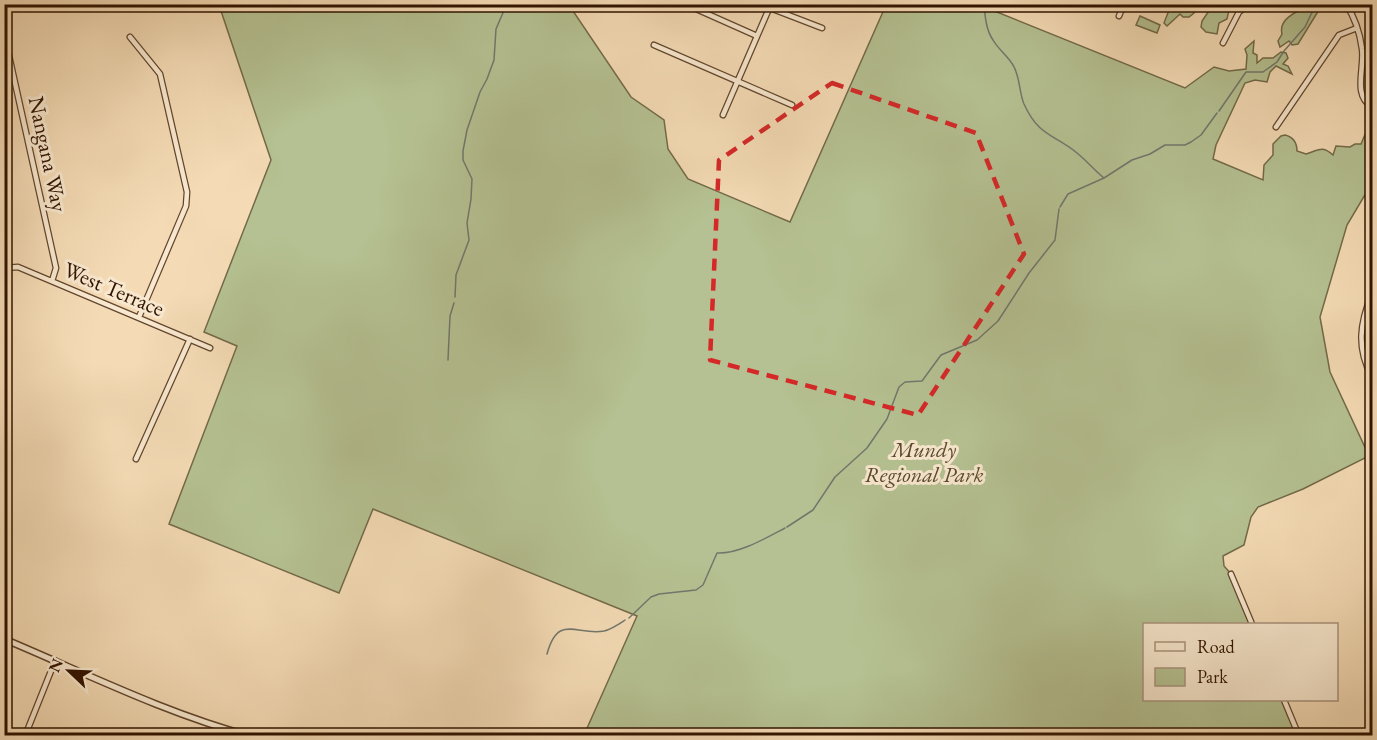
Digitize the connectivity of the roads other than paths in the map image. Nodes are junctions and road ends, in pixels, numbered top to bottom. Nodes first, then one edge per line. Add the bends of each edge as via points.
1 (685, 4) edge
2 (1124, 4) edge
3 (1249, 4) edge
4 (1346, 4) edge
5 (770, 6) edge
6 (1119, 16) dead end
7 (1357, 27) junction
8 (822, 28) dead end
9 (4, 33) edge
10 (757, 36) junction
11 (130, 37) dead end
12 (1224, 43) dead end
13 (654, 45) dead end
14 (738, 82) junction
15 (792, 105) dead end
16 (1372, 107) edge
17 (723, 114) dead end
18 (1276, 127) dead end
19 (4, 268) edge
20 (52, 281) junction
21 (1372, 293) edge
22 (139, 317) junction
23 (190, 339) junction
24 (210, 348) dead end
25 (1372, 377) edge
26 (136, 459) dead end
27 (1231, 574) dead end
28 (1252, 623) edge
29 (4, 639) edge
30 (55, 661) junction
31 (1285, 701) edge
32 (25, 735) edge
33 (250, 735) edge
34 (1299, 735) edge

1 - 10 street
2 - 6 street
3 - 12 street via 1239,12
4 - 7 street
5 - 8 street
5 - 10 street
7 - 16 street via 1363,51 1363,97
7 - 18 street via 1339,35
9 - 20 street, Nangana Way via 56,268
10 - 14 street
11 - 22 street via 160,74 187,192 186,206
13 - 14 street
14 - 15 street
14 - 17 street
19 - 20 street, West Terrace via 18,267
20 - 22 street, West Terrace
21 - 25 street via 1361,328 1360,347
22 - 23 street, West Terrace
23 - 24 street, West Terrace
23 - 26 street
27 - 28 street
29 - 30 street
30 - 32 street
30 - 33 street via 218,727
31 - 34 street

